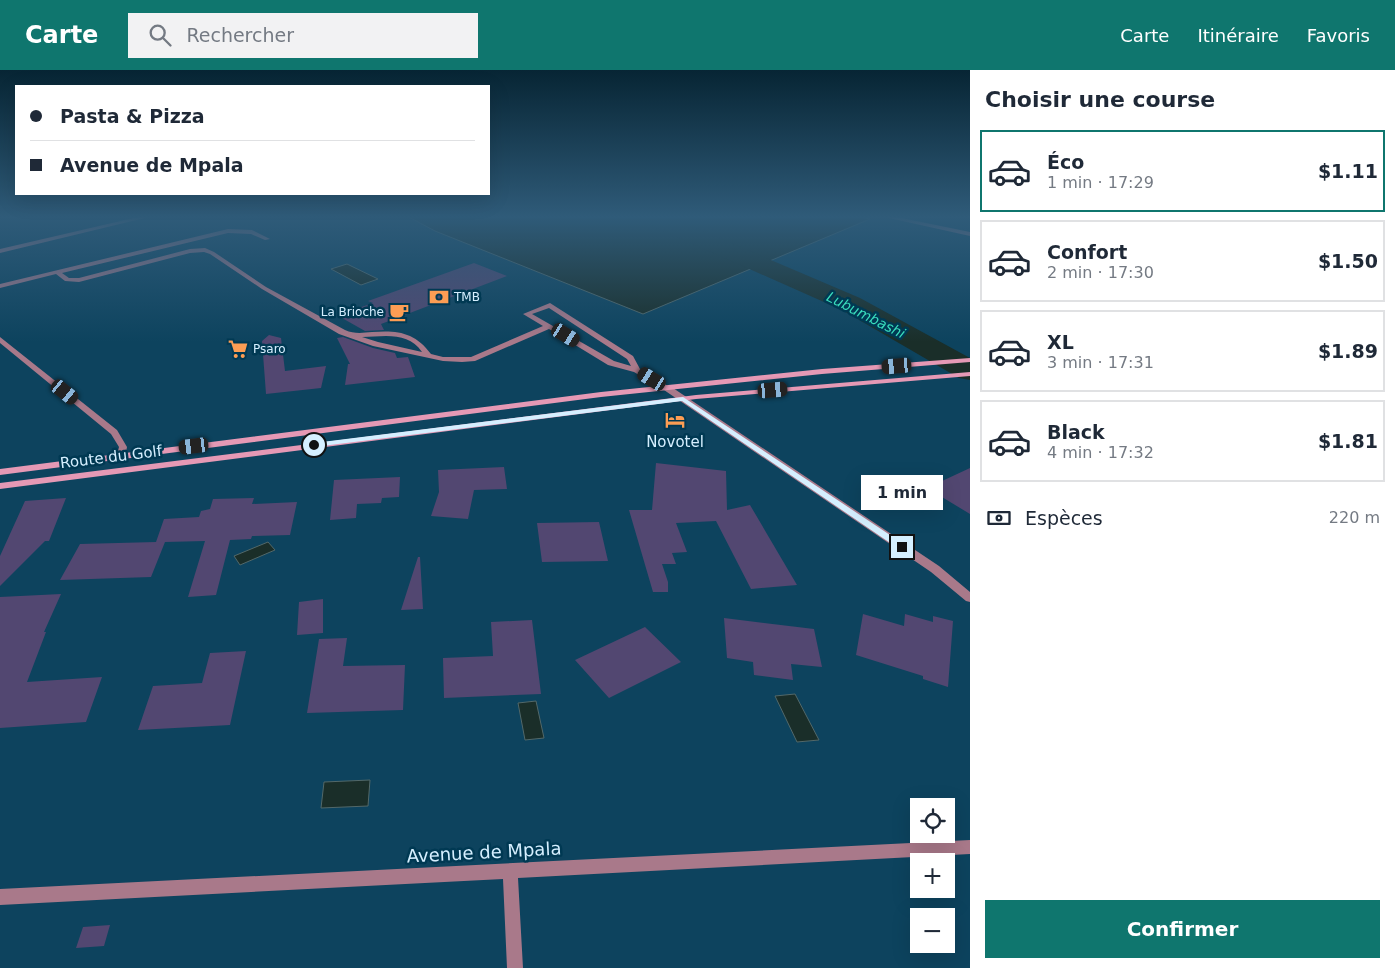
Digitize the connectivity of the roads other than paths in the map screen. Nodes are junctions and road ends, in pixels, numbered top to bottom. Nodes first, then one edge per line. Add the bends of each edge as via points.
1 (115, 258) edge
2 (163, 258) edge
3 (217, 258) edge
4 (57, 272) junction
5 (0, 286) edge
6 (549, 326) junction
7 (353, 336) junction
8 (0, 338) edge
9 (428, 354) junction
10 (970, 360) edge
11 (637, 370) junction
12 (970, 374) edge
13 (667, 388) junction
14 (683, 399) junction
15 (122, 455) junction
16 (119, 470) junction
17 (0, 472) edge
18 (0, 486) edge
19 (970, 598) edge
20 (970, 847) edge
21 (510, 871) junction
22 (0, 897) edge
23 (515, 968) edge

1 - 4 street
2 - 4 street via 79,280 68,280
3 - 7 street via 264,288
4 - 5 street
6 - 9 street via 472,359 453,360
6 - 11 street via 611,363
6 - 11 street via 526,314 550,305 630,358
7 - 9 street
7 - 9 street via 405,335 419,342
8 - 15 street via 114,432 123,447
10 - 13 main road
11 - 13 street
12 - 14 main road, Route du Golf
13 - 14 street
13 - 15 main road
14 - 16 main road, Route du Golf
14 - 19 street via 935,569
15 - 16 main road
15 - 17 main road
16 - 18 main road, Route du Golf
20 - 21 street, Avenue de Mpala
21 - 22 street, Avenue de Mpala
21 - 23 street

